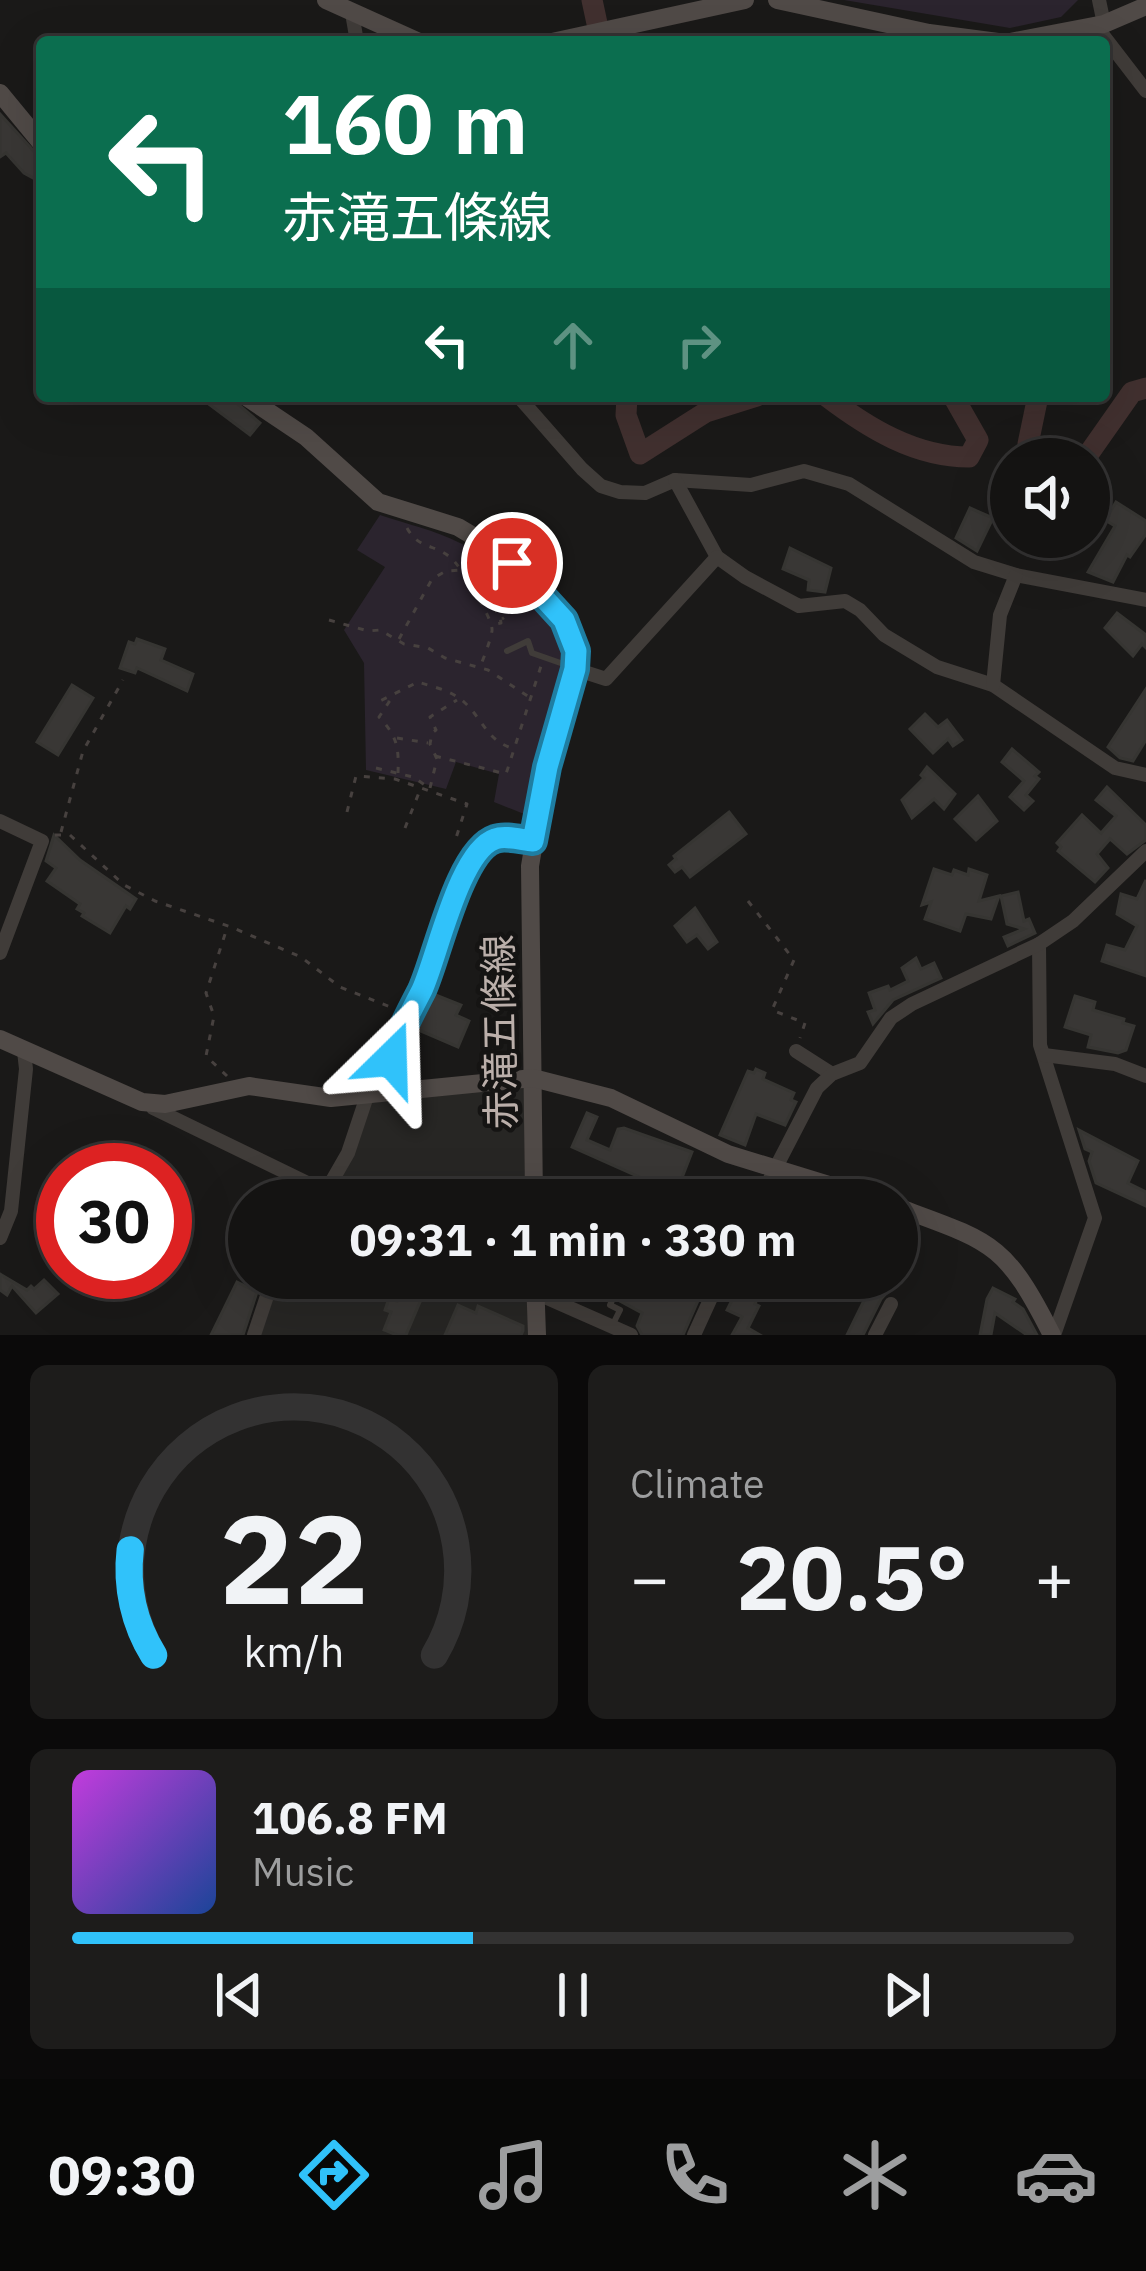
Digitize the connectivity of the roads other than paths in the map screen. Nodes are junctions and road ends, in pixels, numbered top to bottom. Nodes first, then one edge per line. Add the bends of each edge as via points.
1 (326, 0) edge
2 (746, 0) edge
3 (777, 0) edge
4 (1099, 0) edge
5 (1146, 6) edge
6 (352, 13) junction
7 (1100, 25) junction
8 (356, 36) edge
9 (405, 36) edge
10 (579, 36) edge
11 (952, 36) edge
12 (1042, 36) edge
13 (1108, 36) edge
14 (1110, 39) edge
15 (1146, 91) edge
16 (0, 93) edge
17 (36, 137) edge
18 (523, 402) edge
19 (270, 403) edge
20 (675, 480) junction
21 (717, 556) junction
22 (1016, 575) junction
23 (1146, 600) edge
24 (507, 651) dead end
25 (575, 669) junction
26 (993, 685) junction
27 (1146, 775) edge
28 (0, 821) edge
29 (533, 841) junction
30 (1146, 851) edge
31 (1040, 944) junction
32 (0, 953) edge
33 (0, 1040) edge
34 (24, 1051) junction
35 (796, 1052) road end
36 (1044, 1055) junction
37 (832, 1074) junction
38 (1146, 1076) edge
39 (533, 1078) junction
40 (368, 1096) junction
41 (142, 1102) junction
42 (776, 1166) junction
43 (291, 1179) edge
44 (333, 1179) edge
45 (534, 1179) edge
46 (770, 1179) edge
47 (815, 1179) edge
48 (918, 1215) edge
49 (0, 1238) edge
50 (266, 1299) edge
51 (536, 1299) edge
52 (561, 1299) edge
53 (613, 1299) edge
54 (710, 1299) edge
55 (891, 1304) dead end
56 (612, 1326) junction
57 (254, 1335) edge
58 (537, 1335) edge
59 (632, 1335) edge
60 (694, 1335) edge
61 (874, 1335) edge
62 (1053, 1335) edge

1 - 6 street
2 - 10 street
3 - 11 street
4 - 7 street
5 - 7 street
6 - 8 street
6 - 9 street
7 - 12 street
7 - 13 street
14 - 15 street
16 - 17 street
18 - 20 street via 601,486 645,493
19 - 25 street via 365,493 475,536 512,563 564,620
20 - 21 street
20 - 22 street via 751,485 804,471 833,477 974,562
21 - 25 street via 606,679
21 - 26 street via 800,606 845,602 937,667
22 - 23 street
22 - 26 street via 1000,615
24 - 25 lane via 527,641 532,653
25 - 29 street, 赤滝五條線
26 - 27 street via 1115,768
28 - 32 street via 42,841
29 - 39 street, 赤滝五條線
29 - 40 street via 498,837 466,874 422,989
30 - 31 street
31 - 36 street
31 - 37 street via 912,1004 891,1018 860,1064
33 - 34 street
34 - 41 street
34 - 49 street via 14,1196
35 - 37 street
36 - 38 street
36 - 62 street via 1095,1218
37 - 42 street
39 - 40 street
39 - 42 street via 611,1097 728,1154
39 - 45 street, 赤滝五條線
40 - 41 street via 249,1086
40 - 44 street
41 - 43 street
42 - 46 street
42 - 47 street
48 - 62 street via 1006,1256
50 - 57 street
51 - 58 street
52 - 56 street
53 - 56 lane via 620,1310
54 - 60 street
55 - 61 street
56 - 59 street

